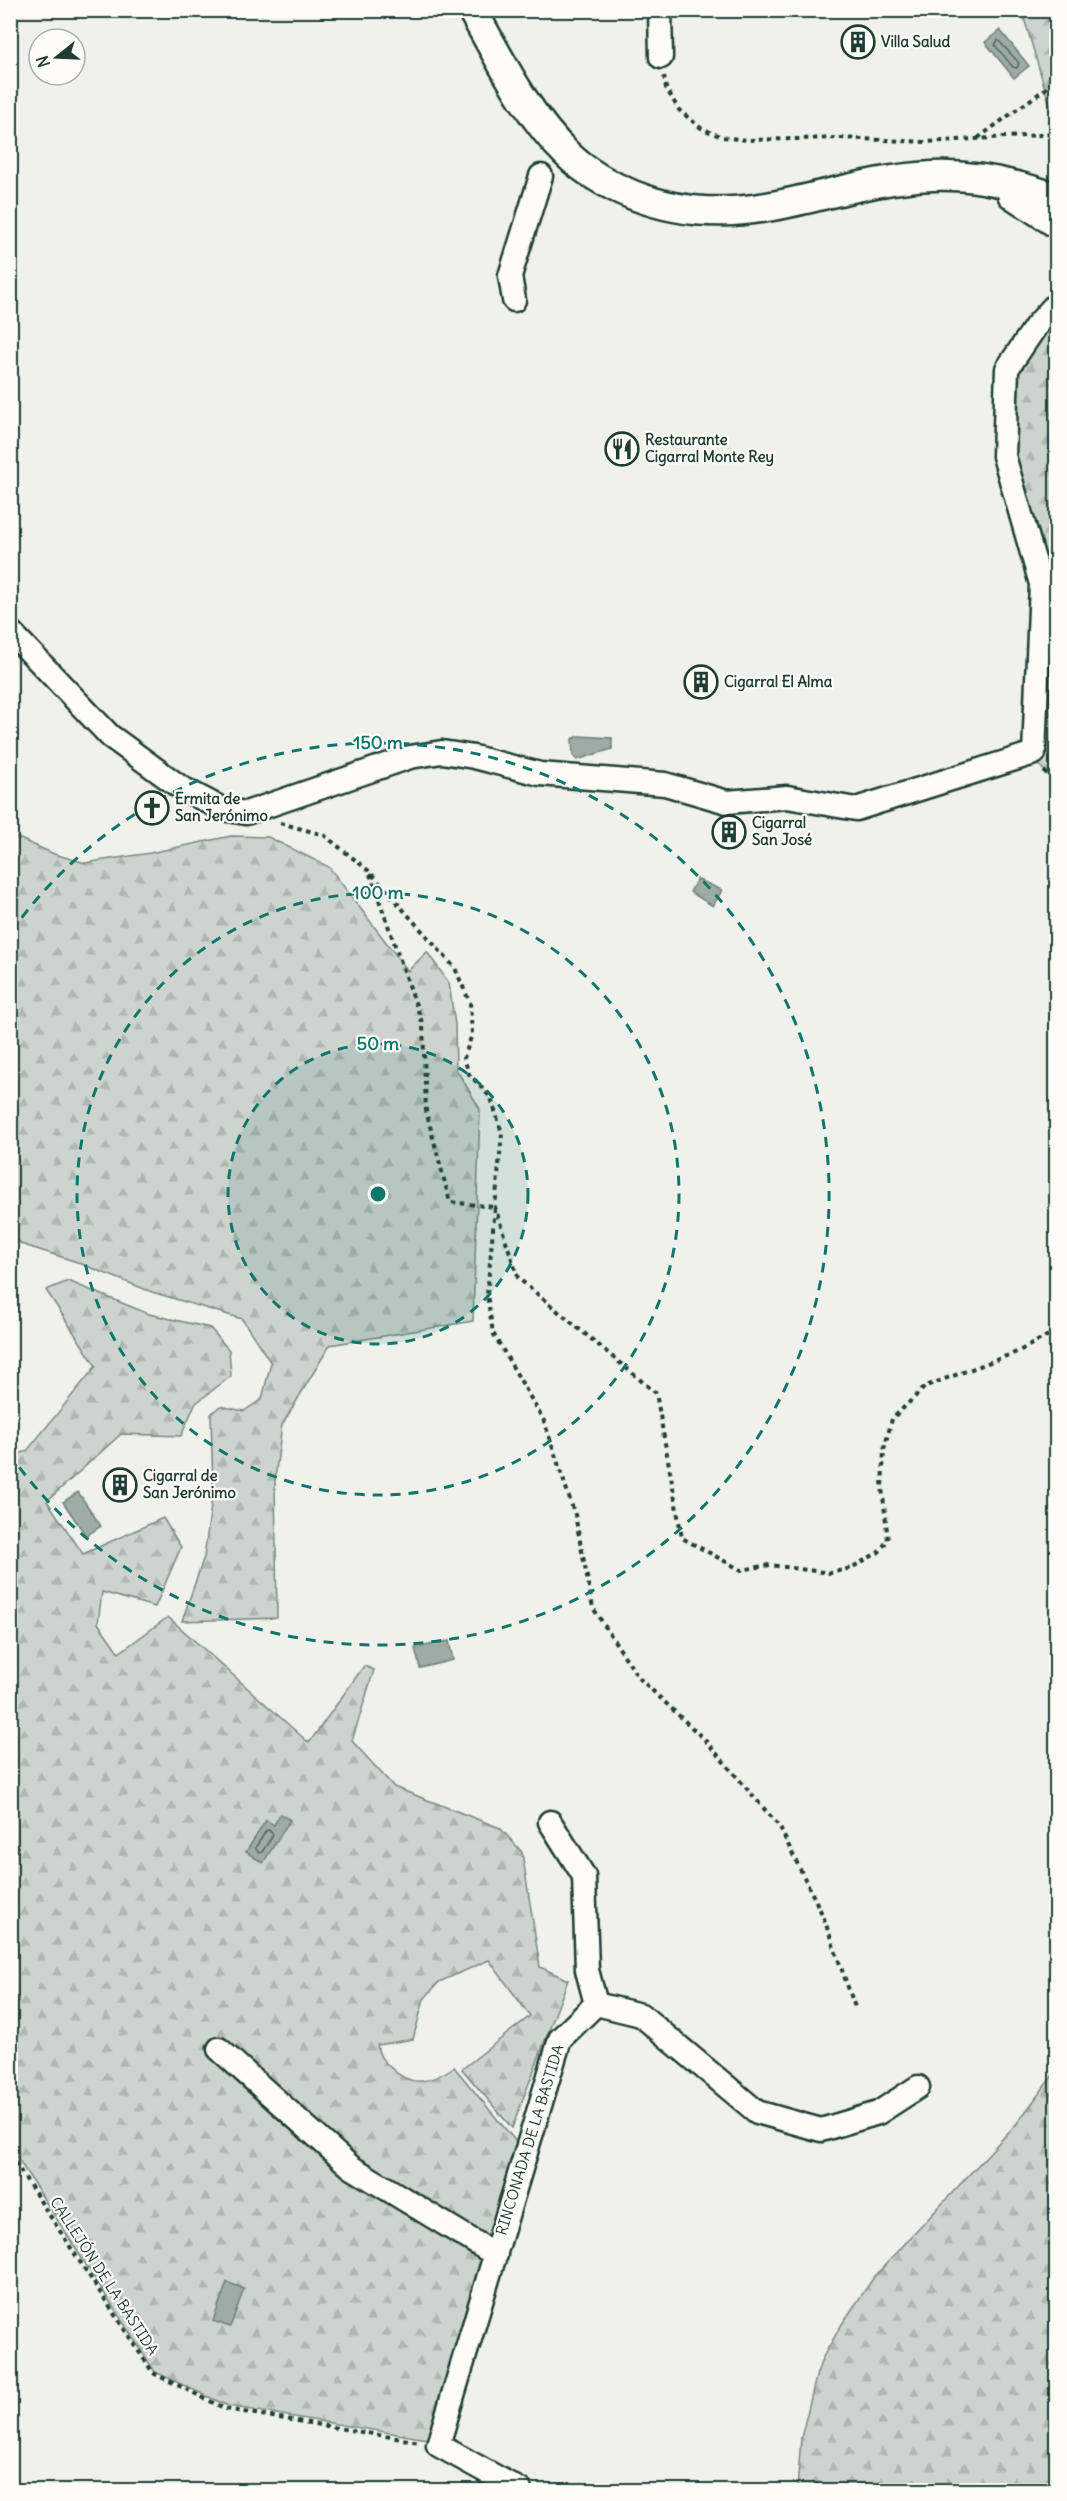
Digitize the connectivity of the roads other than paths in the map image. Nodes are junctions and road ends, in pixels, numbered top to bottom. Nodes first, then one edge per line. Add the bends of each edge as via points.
1 (472, 10) edge
2 (660, 10) edge
3 (661, 57) road end
4 (541, 176) dead end
5 (991, 179) junction
6 (1056, 198) edge
7 (1056, 223) edge
8 (514, 300) dead end
9 (1056, 304) edge
10 (11, 632) edge
11 (550, 1822) dead end
12 (596, 2004) junction
13 (219, 2049) dead end
14 (918, 2087) dead end
15 (496, 2255) junction
16 (520, 2490) edge

1 - 5 main road via 533,113 568,156 594,175 653,203 681,210 741,211 897,180 932,176
2 - 3 street
4 - 8 street via 510,276
5 - 6 main road
5 - 7 main road
9 - 10 street via 1007,369 1004,456 1041,584 1034,753 856,809 788,797 727,802 665,784 540,774 442,752 410,757 246,813 222,809 180,787 110,736
11 - 12 street via 584,1876 586,1970
12 - 14 street via 641,2015 757,2112 821,2130 878,2113
12 - 15 street, RINCONADA DE LA BASTIDA via 560,2039
13 - 15 street, RINCONADA DE LA BASTIDA via 351,2167
15 - 16 street, RINCONADA DE LA BASTIDA via 438,2445

